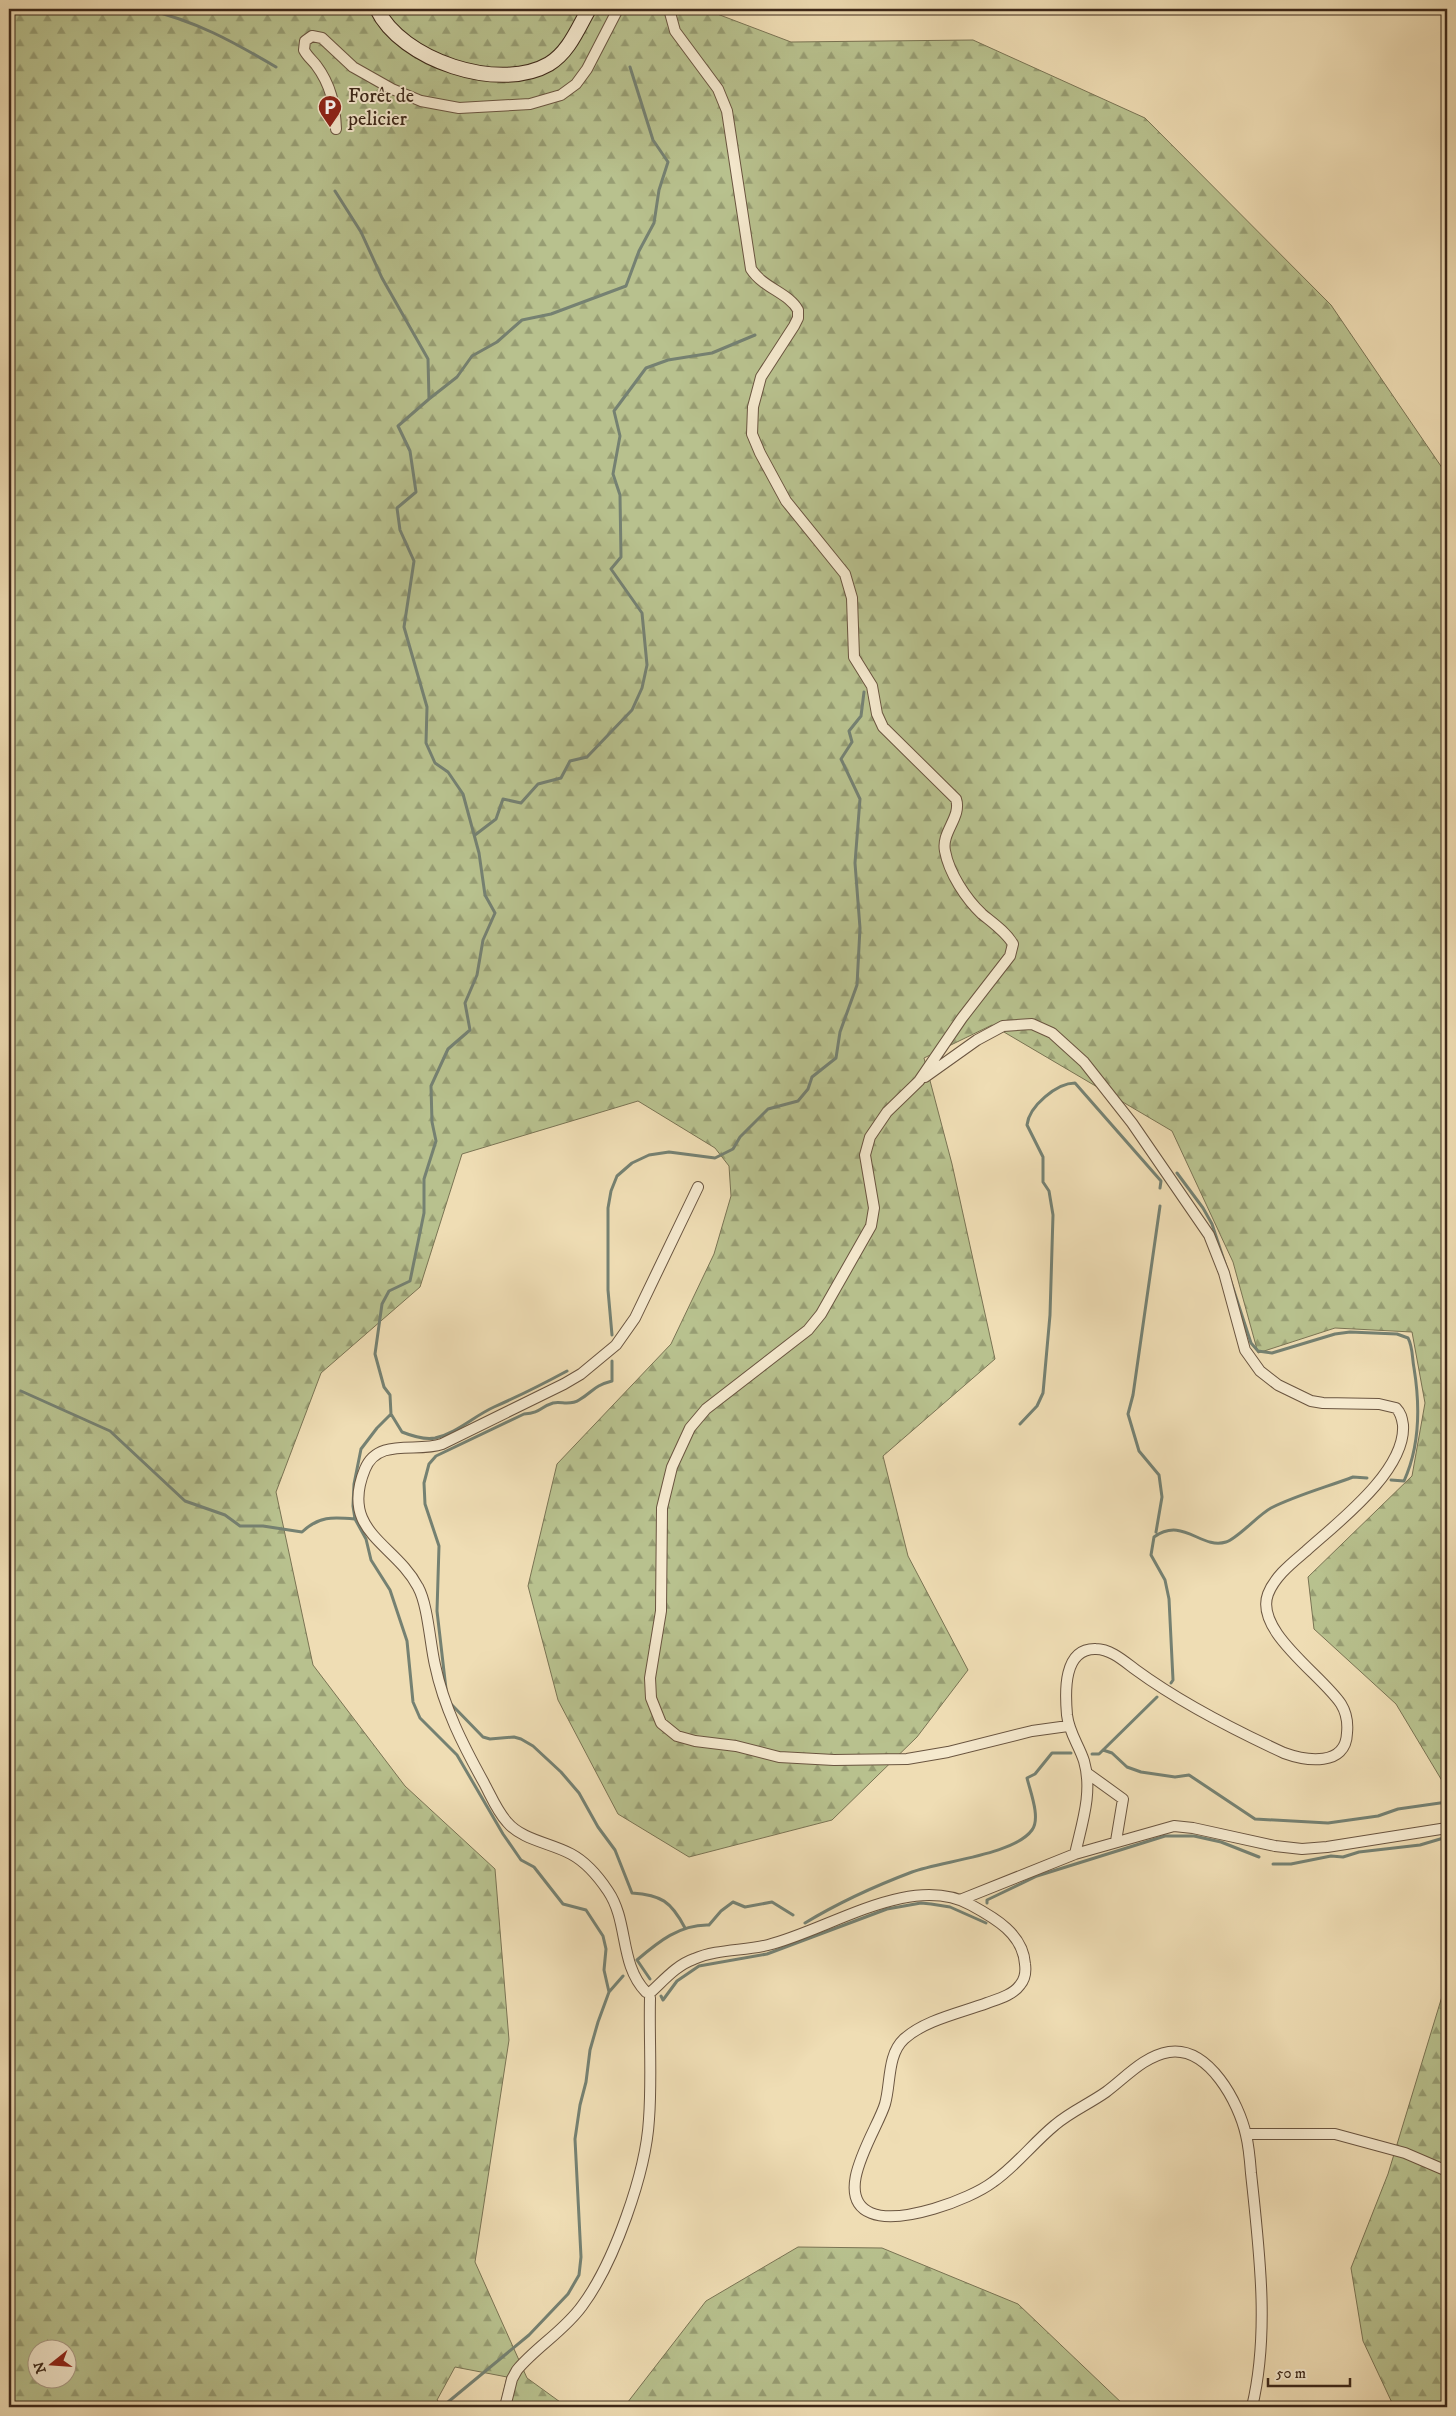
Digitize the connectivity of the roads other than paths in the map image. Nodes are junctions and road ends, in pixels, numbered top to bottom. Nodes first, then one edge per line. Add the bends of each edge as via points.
1 (377, 9) edge
2 (589, 9) edge
3 (618, 9) edge
4 (669, 9) edge
5 (336, 129) dead end
6 (919, 1081) junction
7 (698, 1186) dead end
8 (1068, 1726) junction
9 (1087, 1774) junction
10 (1447, 1828) edge
11 (1116, 1842) junction
12 (1075, 1854) junction
13 (960, 1900) junction
14 (650, 1993) junction
15 (1246, 2134) junction
16 (1447, 2171) edge
17 (504, 2407) edge
18 (1252, 2407) edge

1 - 2 street via 392,31 421,53 470,71 507,75 537,70 557,59 571,42
3 - 5 street via 576,84 561,95 523,105 459,108 421,101 353,67 322,38 312,36 305,41 304,50 330,89
4 - 6 street via 675,31 718,88 727,110 751,269 760,281 791,301 798,310 796,323 767,367 754,397 752,428 755,442 786,501 845,574 852,598 854,657 872,686 883,727 956,799 957,809 944,840 951,871 976,908 1013,944 1010,956
6 - 8 street via 887,1112 870,1136 865,1156 874,1208 871,1226 821,1314 808,1330 706,1410 690,1428 679,1449 662,1508 661,1611 650,1678 651,1698 661,1723 677,1736 801,1759 906,1759
6 - 8 street via 994,1030 1023,1023 1041,1026 1052,1033 1084,1062 1132,1123 1209,1235 1222,1267 1245,1350 1260,1371 1278,1385 1311,1401 1380,1404 1396,1408 1402,1418 1402,1442 1392,1462 1360,1500 1277,1578 1266,1601 1268,1618 1282,1639 1341,1704 1348,1727 1347,1739 1340,1752 1329,1758 1316,1759 1297,1758 1284,1753 1178,1699 1115,1655 1098,1648 1078,1654 1070,1666
7 - 14 street via 632,1325 607,1354 581,1374 544,1395 442,1444 390,1449 376,1455 365,1470 359,1498 363,1523 410,1575 421,1594 443,1697 471,1760 498,1809 514,1829 569,1853 592,1870 614,1903 629,1966 636,1981
8 - 9 street via 1081,1752
9 - 11 street via 1123,1799
9 - 12 street via 1087,1799
10 - 11 street via 1314,1848 1282,1847 1180,1826 1165,1827
11 - 12 street
12 - 13 street
13 - 14 street via 931,1894 907,1897 770,1945 702,1956 679,1966
13 - 15 street via 1002,1925 1018,1940 1025,1959 1024,1978 1018,1988 1005,1996 927,2025 899,2044 885,2106 857,2170 856,2192 861,2207 878,2215 905,2215 982,2189 1058,2122 1106,2092 1145,2062 1171,2052 1186,2054 1210,2068 1233,2098
14 - 17 street via 649,2119 642,2165 628,2210 593,2291 570,2320 517,2370
15 - 16 street via 1335,2134 1398,2151
15 - 18 street via 1262,2334 1262,2355

